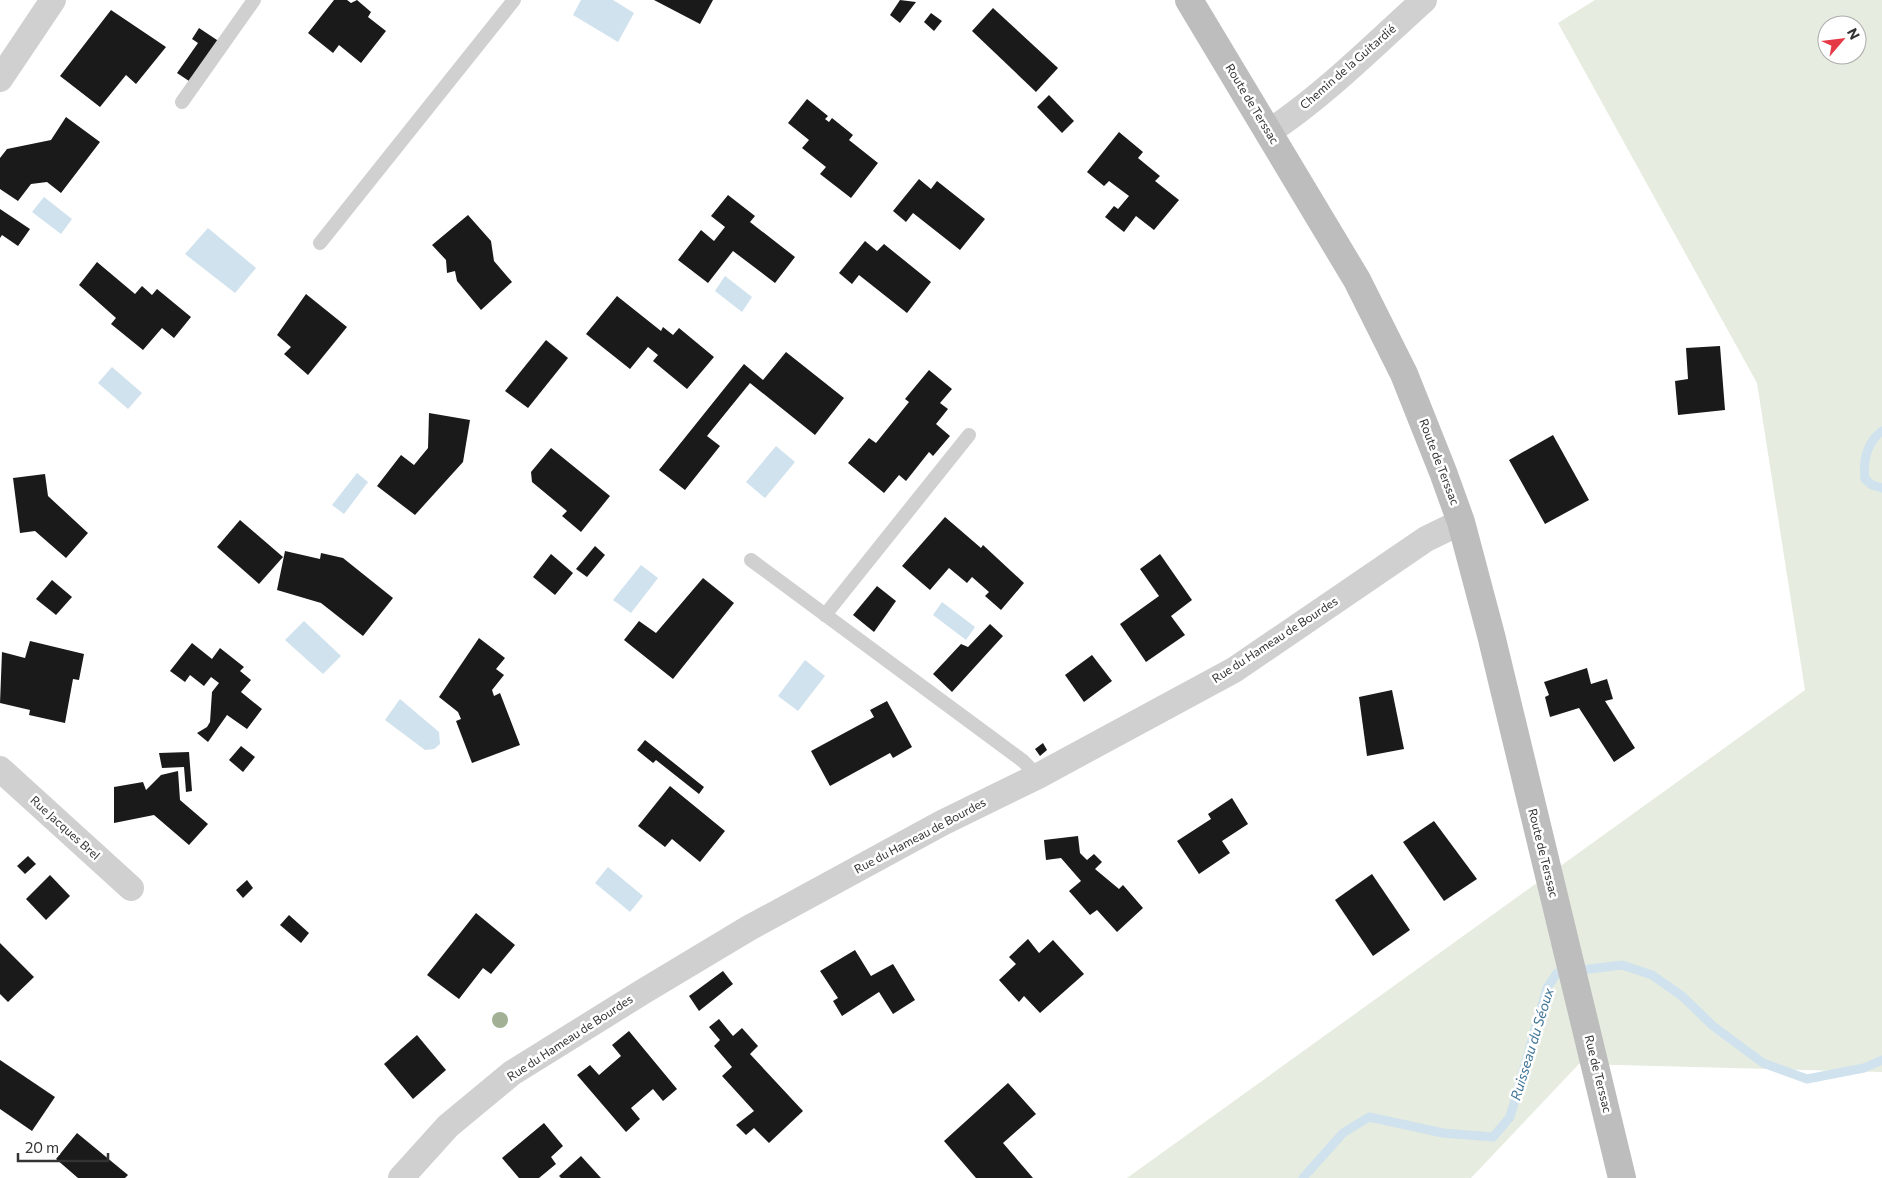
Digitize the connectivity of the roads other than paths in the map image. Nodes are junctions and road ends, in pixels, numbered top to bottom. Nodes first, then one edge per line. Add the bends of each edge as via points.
1 (53, 0) edge
2 (254, 0) edge
3 (514, 0) edge
4 (1189, 0) edge
5 (1424, 0) edge
6 (0, 79) edge
7 (182, 102) dead end
8 (1269, 132) junction
9 (320, 243) dead end
10 (969, 435) dead end
11 (1461, 522) junction
12 (751, 560) dead end
13 (825, 614) junction
14 (0, 769) edge
15 (1038, 776) junction
16 (131, 888) dead end
17 (1572, 971) joint
18 (401, 1178) edge
19 (1622, 1178) edge

1 - 6 street
2 - 7 lane
3 - 9 lane
4 - 8 street, Route de Terssac
5 - 8 street, Chemin de la Guitardié via 1338,78
8 - 11 street, Route de Terssac via 1357,280 1395,357 1429,435
10 - 13 lane
11 - 15 street, Rue du Hameau de Bourdes via 1426,539 1234,670
11 - 17 street, Route de Terssac
12 - 13 lane
13 - 15 lane via 1023,761
14 - 16 street, Rue Jacques Brel
15 - 18 street, Rue du Hameau de Bourdes via 942,823 749,928 520,1068 448,1126
17 - 19 street, Rue de Terssac

